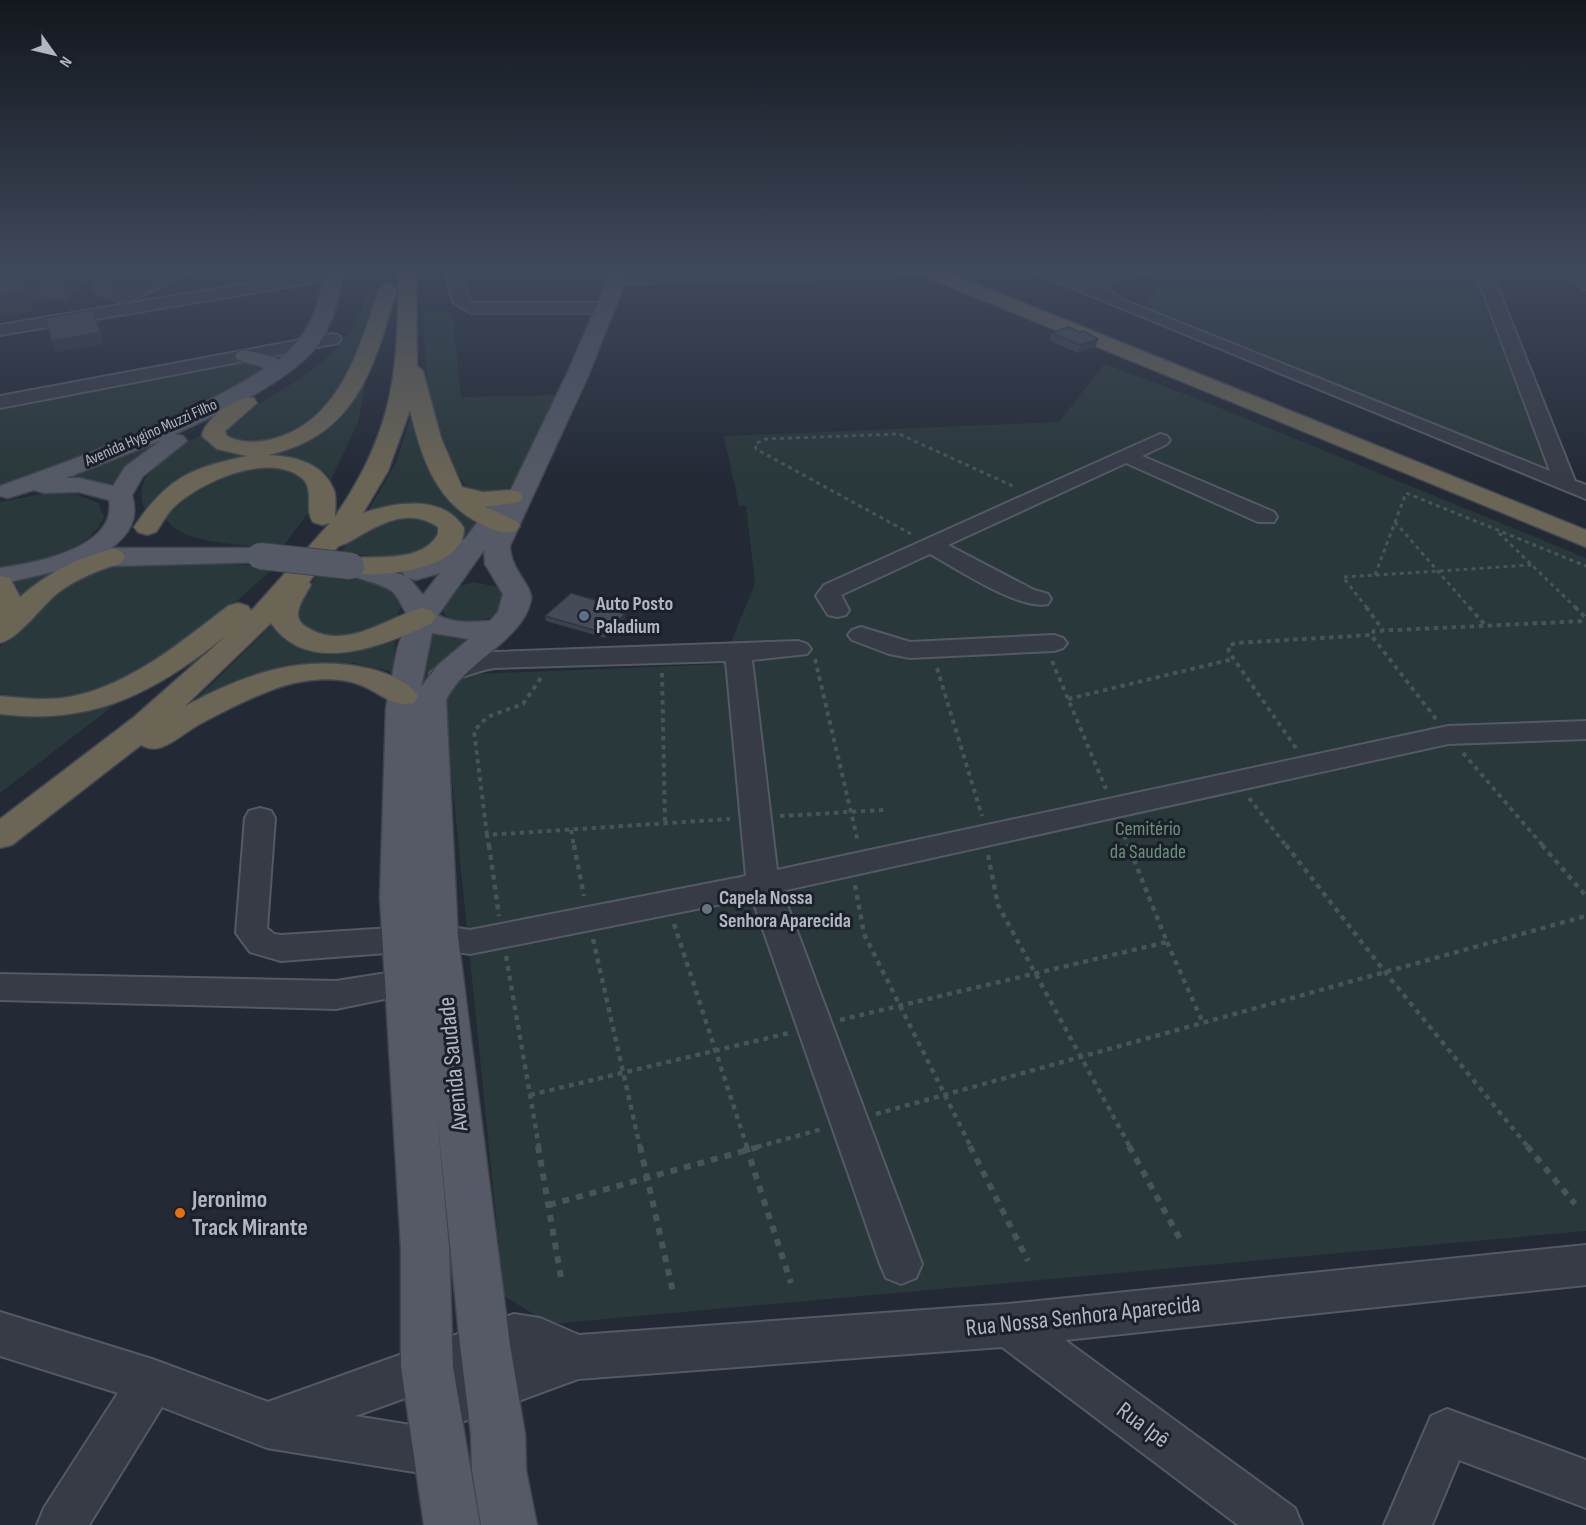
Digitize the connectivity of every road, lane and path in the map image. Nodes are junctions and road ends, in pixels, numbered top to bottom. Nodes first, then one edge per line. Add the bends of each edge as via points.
1 (312, 339) edge
2 (332, 339) joint
3 (372, 339) edge
4 (385, 339) edge
5 (408, 339) joint
6 (592, 339) edge
7 (1105, 339) edge
8 (1115, 339) edge
9 (1210, 339) edge
10 (1510, 339) edge
11 (310, 343) junction
12 (245, 356) junction
13 (276, 370) junction
14 (0, 402) edge
15 (246, 403) junction
16 (1160, 441) dead end
17 (1126, 456) junction
18 (531, 472) junction
19 (1566, 485) junction
20 (450, 488) junction
21 (4, 492) edge
22 (1586, 493) edge
23 (511, 497) junction
24 (1036, 497) junction
25 (122, 503) junction
26 (322, 517) junction
27 (1266, 517) dead end
28 (1395, 522) junction
29 (1586, 523) edge
30 (147, 527) junction
31 (494, 527) junction
32 (1497, 530) junction
33 (1586, 539) edge
34 (930, 545) junction
35 (324, 549) junction
36 (260, 556) junction
37 (112, 557) junction
38 (60, 563) junction
39 (1533, 565) junction
40 (351, 566) junction
41 (1586, 566) edge
42 (1439, 571) junction
43 (416, 572) junction
44 (456, 573) junction
45 (301, 575) junction
46 (1375, 575) junction
47 (0, 576) edge
48 (503, 577) junction
49 (0, 584) edge
50 (1039, 598) dead end
51 (837, 610) dead end
52 (0, 612) edge
53 (238, 612) junction
54 (422, 617) junction
55 (1586, 619) edge
56 (1485, 626) junction
57 (1383, 630) junction
58 (493, 632) junction
59 (0, 634) edge
60 (861, 635) dead end
61 (1371, 635) junction
62 (1054, 643) joint
63 (931, 649) junction
64 (806, 651) joint
65 (724, 653) junction
66 (571, 656) junction
67 (1233, 659) junction
68 (651, 673) dead end
69 (443, 674) junction
70 (551, 677) dead end
71 (403, 696) junction
72 (1068, 699) junction
73 (0, 705) edge
74 (1586, 730) edge
75 (1448, 735) junction
76 (1308, 766) junction
77 (1236, 782) junction
78 (884, 810) dead end
79 (1114, 810) junction
80 (851, 812) junction
81 (260, 818) dead end
82 (755, 818) junction
83 (665, 824) junction
84 (3, 826) edge
85 (571, 830) junction
86 (487, 835) junction
87 (986, 837) junction
88 (857, 864) junction
89 (763, 884) junction
90 (1586, 896) edge
91 (667, 903) junction
92 (1586, 916) edge
93 (589, 919) junction
94 (502, 936) junction
95 (1167, 942) junction
96 (416, 953) junction
97 (1385, 972) junction
98 (1034, 974) junction
99 (0, 987) edge
100 (900, 1006) junction
101 (1203, 1023) junction
102 (814, 1026) junction
103 (715, 1050) junction
104 (1080, 1057) junction
105 (624, 1072) junction
106 (530, 1095) junction
107 (945, 1095) junction
108 (849, 1121) junction
109 (747, 1150) junction
110 (648, 1178) junction
111 (1575, 1204) dead end
112 (549, 1205) junction
113 (1180, 1239) dead end
114 (1028, 1262) dead end
115 (901, 1264) dead end
116 (1586, 1265) edge
117 (561, 1278) dead end
118 (791, 1282) dead end
119 (674, 1292) dead end
120 (1008, 1325) junction
121 (0, 1334) edge
122 (488, 1367) junction
123 (152, 1381) junction
124 (433, 1410) junction
125 (267, 1425) junction
126 (1586, 1484) edge
127 (61, 1525) edge
128 (452, 1525) edge
129 (509, 1525) edge
130 (1278, 1525) edge
131 (1408, 1525) edge

1 - 11 main road, Avenida Hygino Muzzi Filho
2 - 11 street
2 - 15 main road, Avenida Hygino Muzzi Filho via 289,376
3 - 15 highway via 350,390 331,416 316,430 293,442 245,449 219,442 213,436 214,429
4 - 26 highway via 377,409 359,456
5 - 20 highway via 422,419
5 - 35 highway via 401,403 387,445 358,500
6 - 18 main road
7 - 33 highway
8 - 29 highway
9 - 19 street
10 - 19 street
11 - 12 street
11 - 13 main road, Avenida Hygino Muzzi Filho
12 - 13 main road via 267,361
12 - 14 street
13 - 21 main road, Avenida Hygino Muzzi Filho via 182,423
15 - 25 main road, Avenida Hygino Muzzi Filho via 162,448 134,472
16 - 17 street
17 - 24 street
17 - 27 street
18 - 23 main road
18 - 31 main road
19 - 22 street
20 - 23 highway via 462,496 482,500
20 - 31 highway
21 - 25 main road via 79,485
23 - 31 main road
24 - 34 street
24 - 34 path via 898,434 765,439 755,444
25 - 30 main road
25 - 38 main road, Avenida Hygino Muzzi Filho via 119,526 109,537
26 - 30 highway via 326,503 317,477 292,465 255,462 216,469 186,483 160,503
26 - 53 highway
28 - 32 path via 1406,493
28 - 42 path
28 - 46 path
30 - 36 main road via 192,546
31 - 43 main road via 441,564
31 - 44 main road, Avenida Saudade
31 - 48 main road
32 - 39 path
32 - 41 path
34 - 50 street
34 - 51 street via 832,590 828,596
35 - 40 highway via 360,523 391,513 441,517 452,531 450,540 440,550 424,558
35 - 45 highway
36 - 37 main road
36 - 40 main road, bridge
37 - 38 main road
37 - 59 highway via 58,579 31,599
38 - 47 main road
39 - 42 path
39 - 55 path
40 - 43 main road
40 - 54 main road via 396,582 405,589
42 - 46 path
42 - 56 path
43 - 44 main road
44 - 48 main road
44 - 54 main road, Avenida Saudade via 437,592
45 - 54 highway via 283,613 291,630 310,640 349,643 375,638
45 - 84 highway via 192,685 111,753
46 - 57 path via 1343,577
48 - 58 main road, Avenida Saudade via 514,586 518,596 514,608
49 - 52 highway via 6,593 6,603
53 - 73 highway via 167,667 135,685 66,707 36,710
53 - 84 highway via 155,690 47,778
54 - 58 main road via 459,631
54 - 71 main road, Avenida Saudade
55 - 56 path
56 - 57 path
57 - 61 path
58 - 66 street via 512,650
58 - 69 main road, Avenida Saudade
60 - 63 street via 898,649
61 - 67 path via 1236,643 1228,646
61 - 75 path
62 - 63 street
62 - 72 path via 1047,649
63 - 87 path
64 - 65 street
64 - 80 path
65 - 66 street
65 - 82 street
66 - 69 street via 476,662
67 - 72 path
67 - 76 path
68 - 83 path via 662,673
69 - 96 main road, Avenida Saudade via 430,700
70 - 86 path via 540,678 532,685 521,706 491,714 474,730
71 - 84 highway via 385,682 333,670 284,675 233,694 167,729
71 - 96 main road, Avenida Saudade via 399,898
72 - 79 path
74 - 75 street
75 - 76 street
75 - 90 path
76 - 77 street
77 - 79 street
77 - 97 path
78 - 80 path
79 - 87 street
79 - 95 path
80 - 82 path
80 - 88 path
81 - 96 street via 251,928 259,942 281,948
82 - 83 path
82 - 89 street
83 - 85 path
85 - 86 path
85 - 93 path
86 - 94 path
87 - 88 street
87 - 98 path via 998,905
88 - 89 street
88 - 100 path via 864,934
89 - 91 street
89 - 102 street
91 - 93 street
91 - 103 path
92 - 97 path
93 - 94 street
93 - 105 path
94 - 96 street
94 - 106 path
95 - 98 path
95 - 101 path
96 - 99 street via 336,995
96 - 122 main road, Avenida Saudade
96 - 124 main road, Avenida Saudade
97 - 101 path
97 - 111 path
98 - 100 path
98 - 104 path
100 - 102 path
100 - 107 path
101 - 104 path
102 - 103 path
102 - 108 street
103 - 105 path
103 - 109 path
104 - 107 path
104 - 113 path
105 - 106 path
105 - 110 path
106 - 112 path
107 - 108 path
107 - 114 path
108 - 109 path
108 - 115 street
109 - 110 path
109 - 118 path
110 - 112 path
110 - 119 path
112 - 117 path
116 - 120 street, Rua Nossa Senhora Aparecida
120 - 122 street, Rua Nossa Senhora Aparecida
120 - 130 street, Rua Ipê
121 - 123 street
122 - 124 street, Rua Nossa Senhora Aparecida
122 - 129 main road, Avenida Saudade
123 - 125 street
123 - 127 street
124 - 125 street
124 - 125 street, Rua Nossa Senhora Aparecida
124 - 128 main road, Avenida Saudade
126 - 131 street via 1447,1432

